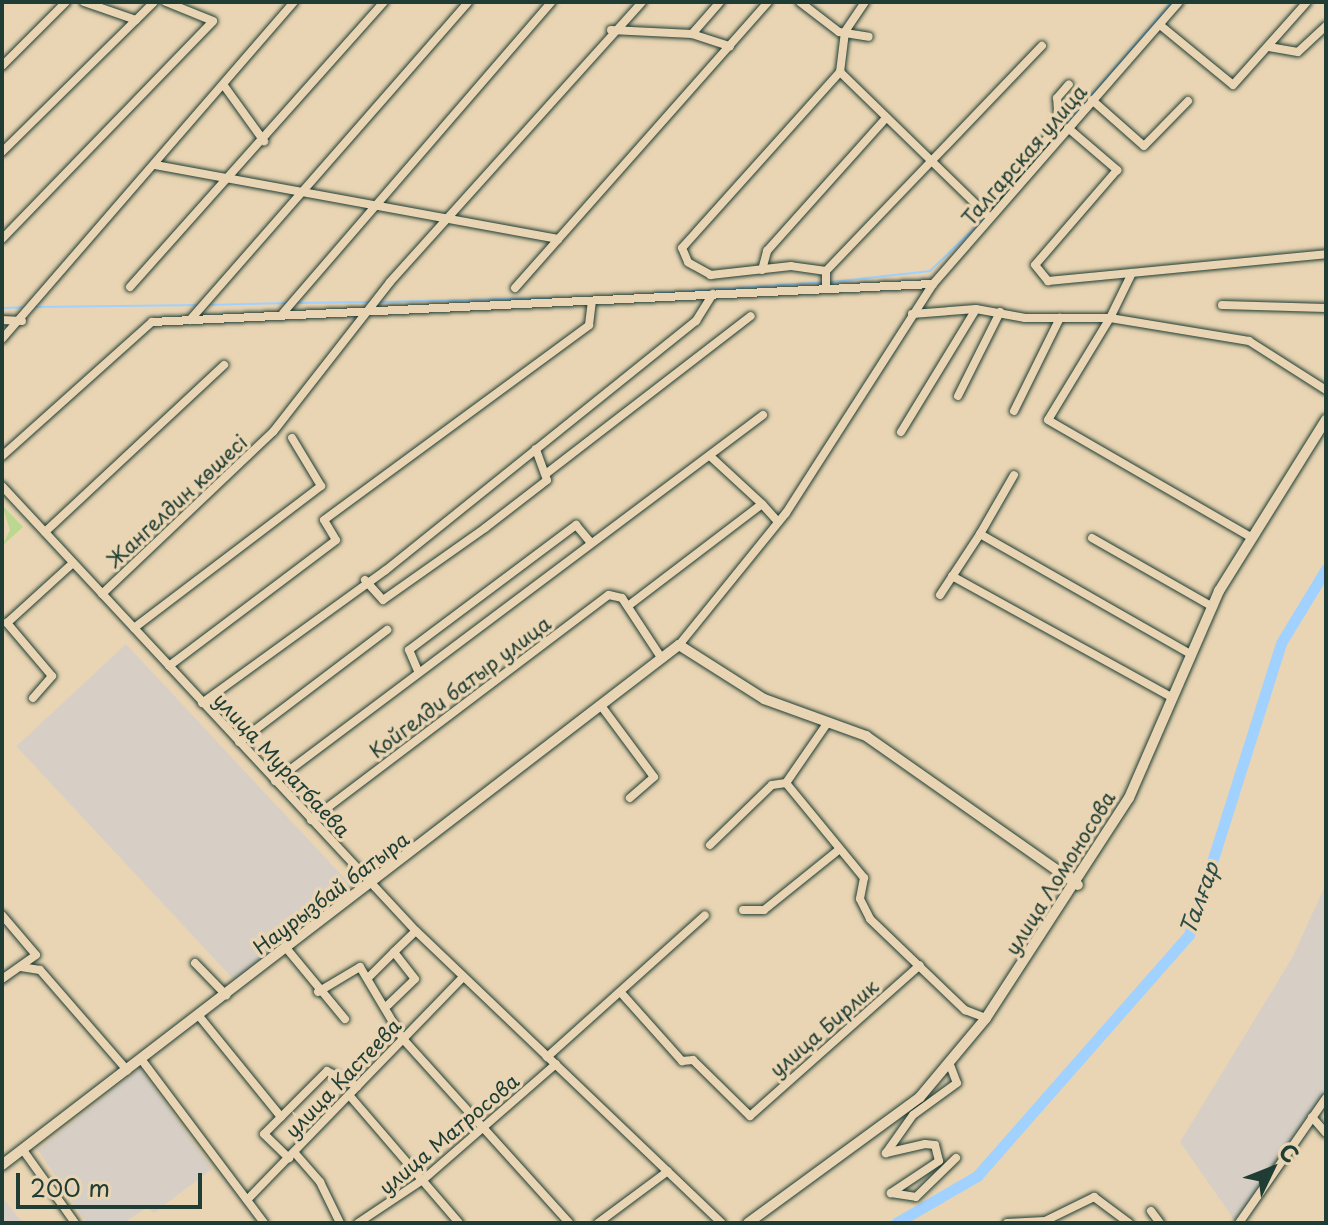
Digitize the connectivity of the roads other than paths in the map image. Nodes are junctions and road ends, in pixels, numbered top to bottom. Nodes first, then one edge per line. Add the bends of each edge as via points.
1 (66, 2) edge
2 (84, 2) edge
3 (154, 2) edge
4 (166, 2) edge
5 (294, 2) edge
6 (384, 2) edge
7 (468, 2) edge
8 (551, 2) edge
9 (642, 2) edge
10 (720, 2) edge
11 (768, 2) edge
12 (800, 2) edge
13 (865, 2) edge
14 (1179, 2) edge
15 (1307, 2) edge
16 (136, 20) junction
17 (1160, 25) junction
18 (1326, 26) edge
19 (611, 30) junction
20 (845, 32) junction
21 (692, 34) junction
22 (869, 37) dead end
23 (730, 46) junction
24 (1042, 46) dead end
25 (1269, 47) junction
26 (2, 66) edge
27 (840, 72) junction
28 (1069, 84) dead end
29 (225, 87) junction
30 (1092, 100) junction
31 (1188, 101) dead end
32 (886, 118) junction
33 (1068, 128) junction
34 (264, 141) junction
35 (2, 152) edge
36 (932, 163) junction
37 (155, 165) junction
38 (231, 177) junction
39 (305, 190) junction
40 (377, 204) junction
41 (987, 215) junction
42 (444, 221) junction
43 (2, 239) edge
44 (558, 239) junction
45 (1326, 254) edge
46 (762, 270) junction
47 (1132, 273) junction
48 (826, 280) junction
49 (933, 284) junction
50 (130, 287) dead end
51 (515, 288) dead end
52 (713, 294) junction
53 (592, 301) junction
54 (371, 305) junction
55 (1222, 305) dead end
56 (287, 307) junction
57 (1326, 308) edge
58 (976, 309) junction
59 (1000, 312) junction
60 (912, 314) junction
61 (751, 316) dead end
62 (1060, 318) junction
63 (1110, 318) junction
64 (2, 320) edge
65 (190, 320) junction
66 (22, 321) junction
67 (2, 339) edge
68 (224, 365) dead end
69 (1326, 390) edge
70 (958, 396) dead end
71 (1014, 411) dead end
72 (763, 415) dead end
73 (1326, 420) edge
74 (901, 432) dead end
75 (292, 438) dead end
76 (536, 449) junction
77 (2, 456) edge
78 (710, 456) junction
79 (547, 473) junction
80 (1014, 475) dead end
81 (2, 486) edge
82 (762, 504) junction
83 (778, 522) junction
84 (45, 532) junction
85 (980, 534) junction
86 (1092, 538) dead end
87 (1252, 538) junction
88 (591, 543) junction
89 (73, 563) junction
90 (952, 576) junction
91 (365, 580) junction
92 (102, 594) junction
93 (940, 595) dead end
94 (628, 606) junction
95 (1213, 607) junction
96 (5, 625) edge
97 (134, 628) junction
98 (387, 630) dead end
99 (679, 645) junction
100 (1192, 655) junction
101 (662, 659) junction
102 (169, 666) junction
103 (418, 671) junction
104 (33, 698) dead end
105 (1173, 698) junction
106 (202, 703) junction
107 (602, 707) junction
108 (826, 725) junction
109 (239, 742) junction
110 (275, 781) junction
111 (786, 783) junction
112 (630, 798) dead end
113 (311, 820) junction
114 (710, 845) dead end
115 (840, 849) junction
116 (372, 885) junction
117 (1078, 885) junction
118 (743, 910) dead end
119 (2, 915) edge
120 (705, 915) dead end
121 (416, 931) junction
122 (287, 949) junction
123 (394, 952) junction
124 (195, 963) dead end
125 (920, 965) junction
126 (21, 967) junction
127 (463, 977) junction
128 (368, 978) junction
129 (2, 979) edge
130 (318, 992) junction
131 (226, 995) junction
132 (623, 995) junction
133 (388, 1005) junction
134 (199, 1016) junction
135 (986, 1018) junction
136 (345, 1019) dead end
137 (403, 1039) junction
138 (547, 1057) junction
139 (141, 1059) junction
140 (556, 1064) junction
141 (950, 1065) junction
142 (127, 1070) junction
143 (357, 1086) junction
144 (349, 1095) junction
145 (1326, 1098) edge
146 (281, 1117) junction
147 (1312, 1117) junction
148 (486, 1126) junction
149 (1326, 1133) edge
150 (23, 1150) junction
151 (291, 1155) junction
152 (956, 1158) dead end
153 (2, 1165) edge
154 (668, 1171) junction
155 (424, 1179) junction
156 (247, 1200) junction
157 (1151, 1211) dead end
158 (75, 1223) edge
159 (264, 1223) edge
160 (340, 1223) edge
161 (358, 1223) edge
162 (459, 1223) edge
163 (569, 1223) edge
164 (598, 1223) edge
165 (722, 1223) edge
166 (748, 1223) edge
167 (1007, 1223) edge
168 (1129, 1223) edge
169 (1160, 1223) edge
170 (1239, 1223) edge

1 - 26 street
2 - 16 street
3 - 16 street
4 - 43 street via 213,21
5 - 29 street
6 - 34 street
7 - 39 street
8 - 40 street
9 - 19 street, Жангелдин көшесі
10 - 21 street
11 - 23 street
12 - 20 street
13 - 20 street
14 - 17 street, Талгарская улица
15 - 25 street
16 - 35 street
17 - 25 street via 1233,85
17 - 30 street, Талгарская улица
18 - 25 street via 1298,52
19 - 21 street
19 - 42 street, Жангелдин көшесі
20 - 22 street
20 - 27 street
21 - 23 street
23 - 44 street
24 - 36 street
27 - 32 street
27 - 46 street via 682,248 701,272
28 - 41 street via 1057,98 1059,125
29 - 34 street
29 - 37 street
30 - 31 street via 1144,146
30 - 33 street, Талгарская улица
32 - 36 street
32 - 46 street via 767,251
33 - 41 street, Талгарская улица
33 - 47 street via 1117,170 1034,268 1059,284
34 - 38 street
36 - 41 street
36 - 48 street
37 - 38 street
37 - 66 street
38 - 39 street
38 - 50 street
39 - 40 street
39 - 65 street
40 - 42 street
40 - 56 street
41 - 49 street, Талгарская улица
42 - 44 street
42 - 54 street, Жангелдин көшесі
44 - 51 street
45 - 47 street
46 - 48 street
47 - 63 street
48 - 49 street
48 - 52 street
49 - 60 street, Талгарская улица
52 - 53 street
52 - 76 street via 696,321
53 - 54 street
53 - 102 street via 589,325 324,520 336,540
54 - 56 street
54 - 92 street, Жангелдин көшесі via 273,432
55 - 57 street
56 - 65 street
58 - 59 street
58 - 60 street
58 - 74 street
59 - 62 street
59 - 70 street
60 - 83 street, Талгарская улица
61 - 79 street
62 - 63 street
62 - 71 street
63 - 69 street via 1249,341
63 - 87 street via 1048,420
64 - 66 street
65 - 77 street via 139,329
66 - 67 street
68 - 84 street
72 - 78 street
73 - 87 main road, улица Ломоносова
75 - 97 street via 321,486
76 - 79 street
76 - 91 street
78 - 82 street
78 - 88 street
79 - 91 street via 383,600
80 - 85 street
81 - 84 street, улица Муратбаева
82 - 83 street
82 - 94 street
83 - 99 street, Талгарская улица
84 - 89 street, улица Муратбаева
85 - 90 street
85 - 100 street
86 - 95 street
87 - 95 main road, улица Ломоносова
88 - 103 street
88 - 103 street via 581,525 564,534 409,650
89 - 92 street, улица Муратбаева
89 - 96 street
90 - 93 street
90 - 105 street
91 - 106 street
92 - 97 street, улица Муратбаева
94 - 101 street
94 - 113 street, Койгелди батыр улица via 609,595
95 - 100 main road, улица Ломоносова
96 - 104 street via 52,676
97 - 102 street, улица Муратбаева
98 - 109 street
99 - 101 main road, Наурызбай батыра
99 - 108 main road via 764,699
100 - 105 main road, улица Ломоносова
101 - 107 main road, Наурызбай батыра
102 - 106 street, улица Муратбаева
103 - 110 street
105 - 117 main road, улица Ломоносова via 1129,798
106 - 109 street, улица Муратбаева
107 - 112 street via 654,777
107 - 116 main road, Наурызбай батыра
108 - 111 street
108 - 117 main road via 866,736
109 - 110 street, улица Муратбаева
110 - 113 street, улица Муратбаева
111 - 114 street via 772,785
111 - 115 street
113 - 116 street, улица Муратбаева
115 - 118 street via 764,910
115 - 125 street via 864,878 860,899 870,919
116 - 121 street, улица Муратбаева
116 - 122 main road, Наурызбай батыра
117 - 135 main road, улица Ломоносова
119 - 126 street via 36,955
120 - 132 street
121 - 123 street
121 - 127 street, улица Муратбаева
122 - 130 street
122 - 131 main road, Наурызбай батыра
123 - 128 street
123 - 133 street via 415,979
124 - 131 street
125 - 132 street, улица Бирлик via 750,1116 693,1060 682,1061
125 - 135 street via 965,1010
126 - 129 street
126 - 142 street via 40,970
127 - 137 street, улица Кастеева
127 - 138 street, улица Муратбаева
128 - 130 street via 360,967
128 - 133 street
130 - 136 street
131 - 134 main road, Наурызбай батыра
132 - 138 street
133 - 137 street
134 - 139 main road, Наурызбай батыра
134 - 146 street
135 - 141 main road, улица Ломоносова
137 - 143 street, улица Кастеева
137 - 148 street
138 - 140 street, улица Муратбаева
139 - 142 main road, Наурызбай батыра
139 - 156 street
140 - 148 street, улица Матросова
140 - 154 street, улица Муратбаева
141 - 152 street via 957,1083 913,1115 886,1153 935,1145 939,1161 891,1193 916,1197
141 - 166 main road, улица Ломоносова via 920,1097
142 - 150 main road, Наурызбай батыра
143 - 144 street, улица Кастеева
143 - 146 street via 327,1071
144 - 151 street, улица Кастеева
144 - 155 street
145 - 147 street
146 - 151 street via 264,1134
147 - 149 street
147 - 170 street
148 - 155 street, улица Матросова
148 - 163 street
150 - 153 main road, Наурызбай батыра
150 - 158 street
151 - 156 street, улица Кастеева
151 - 160 street
154 - 164 street
154 - 165 street, улица Муратбаева
155 - 161 street, улица Матросова
155 - 162 street
156 - 159 street
157 - 169 street
167 - 168 street via 1045,1221 1094,1197

